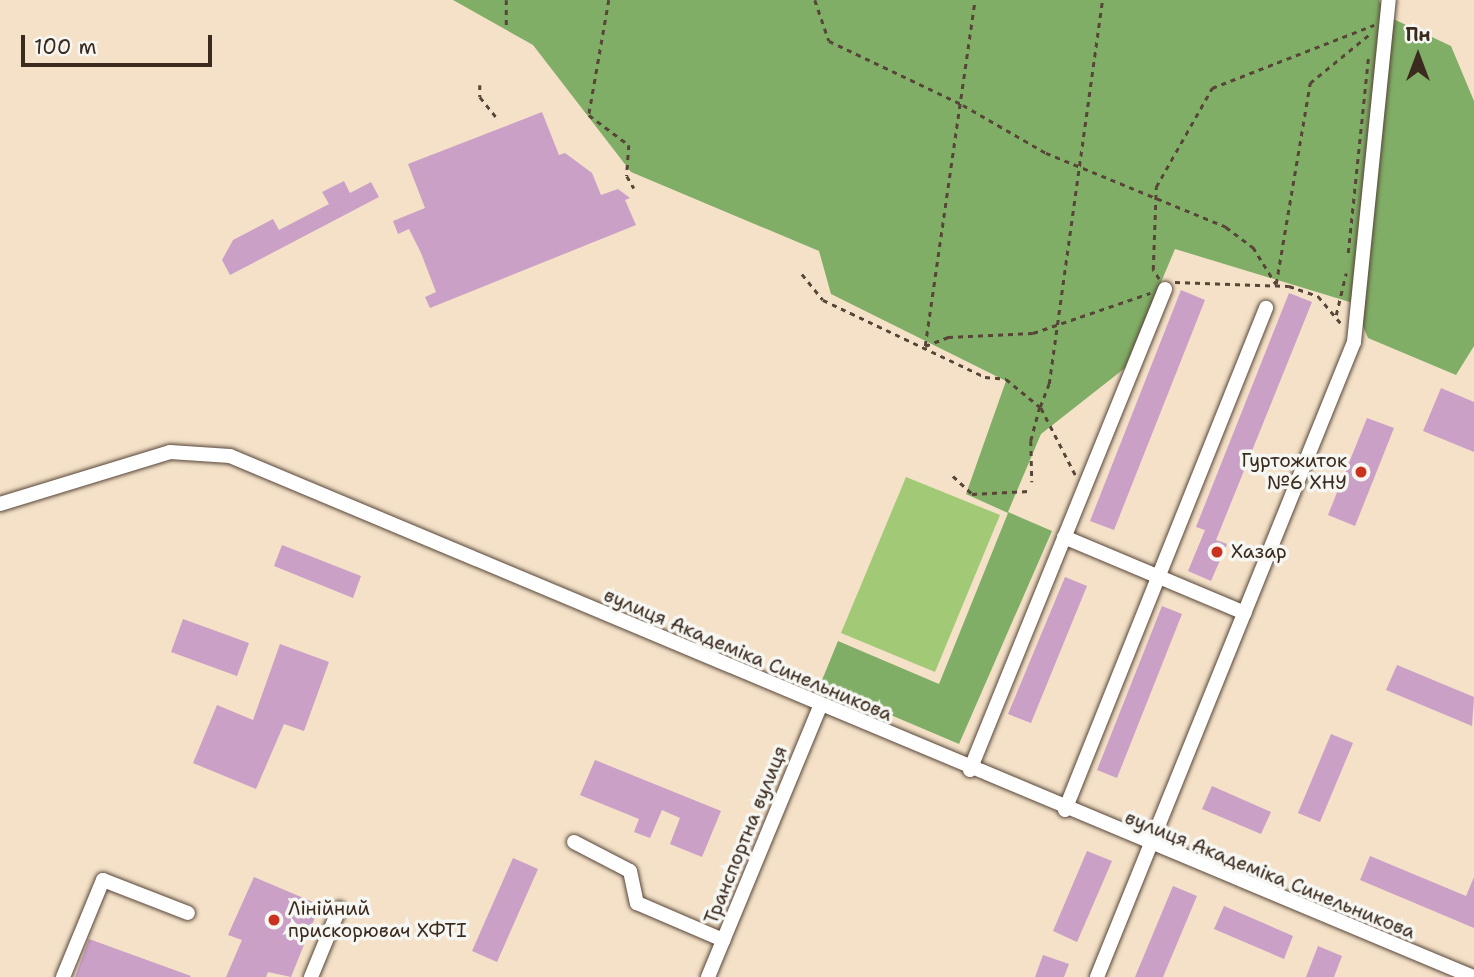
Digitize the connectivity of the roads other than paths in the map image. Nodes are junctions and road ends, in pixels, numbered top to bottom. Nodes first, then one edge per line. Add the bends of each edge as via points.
1 (1389, 0) edge
2 (1165, 289) road end
3 (1266, 308) dead end
4 (0, 505) edge
5 (1064, 537) junction
6 (1159, 575) junction
7 (1245, 613) junction
8 (820, 707) junction
9 (970, 770) junction
10 (1065, 810) junction
11 (574, 842) dead end
12 (1151, 846) junction
13 (339, 909) dead end
14 (188, 912) dead end
15 (723, 940) junction
16 (63, 977) edge
17 (311, 977) edge
18 (708, 977) edge
19 (1097, 977) edge
20 (1473, 977) edge

1 - 7 street via 1378,150 1354,342
2 - 5 street
3 - 6 street
4 - 8 street, вулиця Академіка Синельникова via 170,452 230,456
5 - 6 street
5 - 9 street
6 - 7 street
6 - 10 street
7 - 12 street
8 - 9 street, вулиця Академіка Синельникова
8 - 15 street, Транспортна вулиця
9 - 10 street, вулиця Академіка Синельникова
10 - 12 street, вулиця Академіка Синельникова
11 - 15 street via 630,871 637,903
12 - 19 street
12 - 20 street, вулиця Академіка Синельникова
13 - 17 street
14 - 16 street via 103,880
15 - 18 street, Транспортна вулиця

